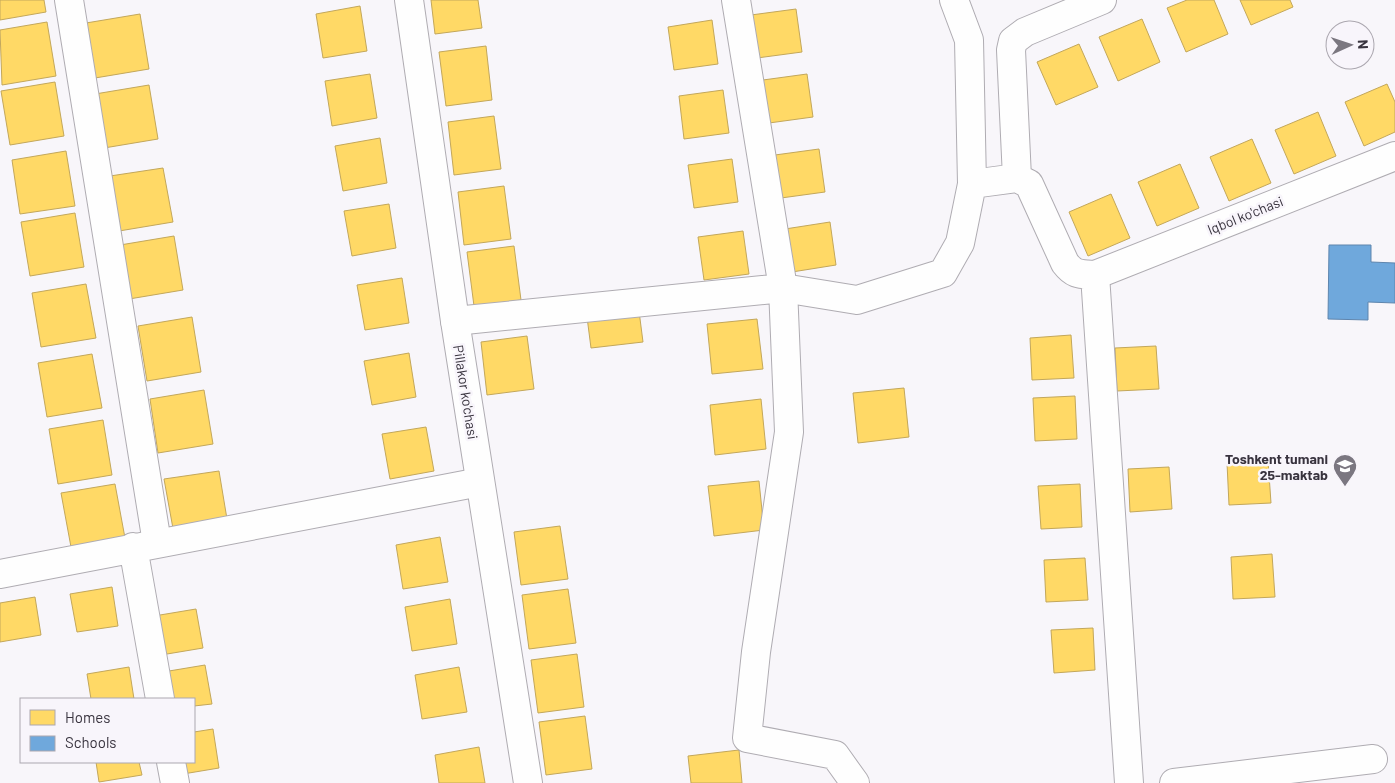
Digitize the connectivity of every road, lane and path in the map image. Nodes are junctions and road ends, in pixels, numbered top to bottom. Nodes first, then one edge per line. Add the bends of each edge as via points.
1 (69, 0) edge
2 (410, 0) edge
3 (736, 0) edge
4 (954, 0) edge
5 (1102, 0) edge
6 (1395, 156) edge
7 (1016, 178) junction
8 (972, 184) junction
9 (1095, 275) junction
10 (783, 288) junction
11 (455, 321) junction
12 (480, 482) junction
13 (145, 545) junction
14 (0, 574) edge
15 (160, 698) edge
16 (1374, 759) dead end
17 (171, 763) edge
18 (175, 783) edge
19 (528, 783) edge
20 (855, 783) edge
21 (1129, 783) edge
22 (1174, 783) edge

1 - 13 street
2 - 11 street, Pillakor ko'chasi
3 - 10 street
4 - 8 street via 969,40
5 - 7 street via 1013,40
6 - 9 street, Iqbol ko'chasi
7 - 8 street
7 - 9 street via 1030,184 1072,272
8 - 10 street via 960,244 943,273 857,300
9 - 21 street
10 - 11 street
10 - 20 street via 789,432 756,652 747,738 835,755
11 - 12 street, Pillakor ko'chasi
12 - 13 street
12 - 19 street, Pillakor ko'chasi
13 - 14 street
13 - 15 street
16 - 22 street
17 - 18 street

